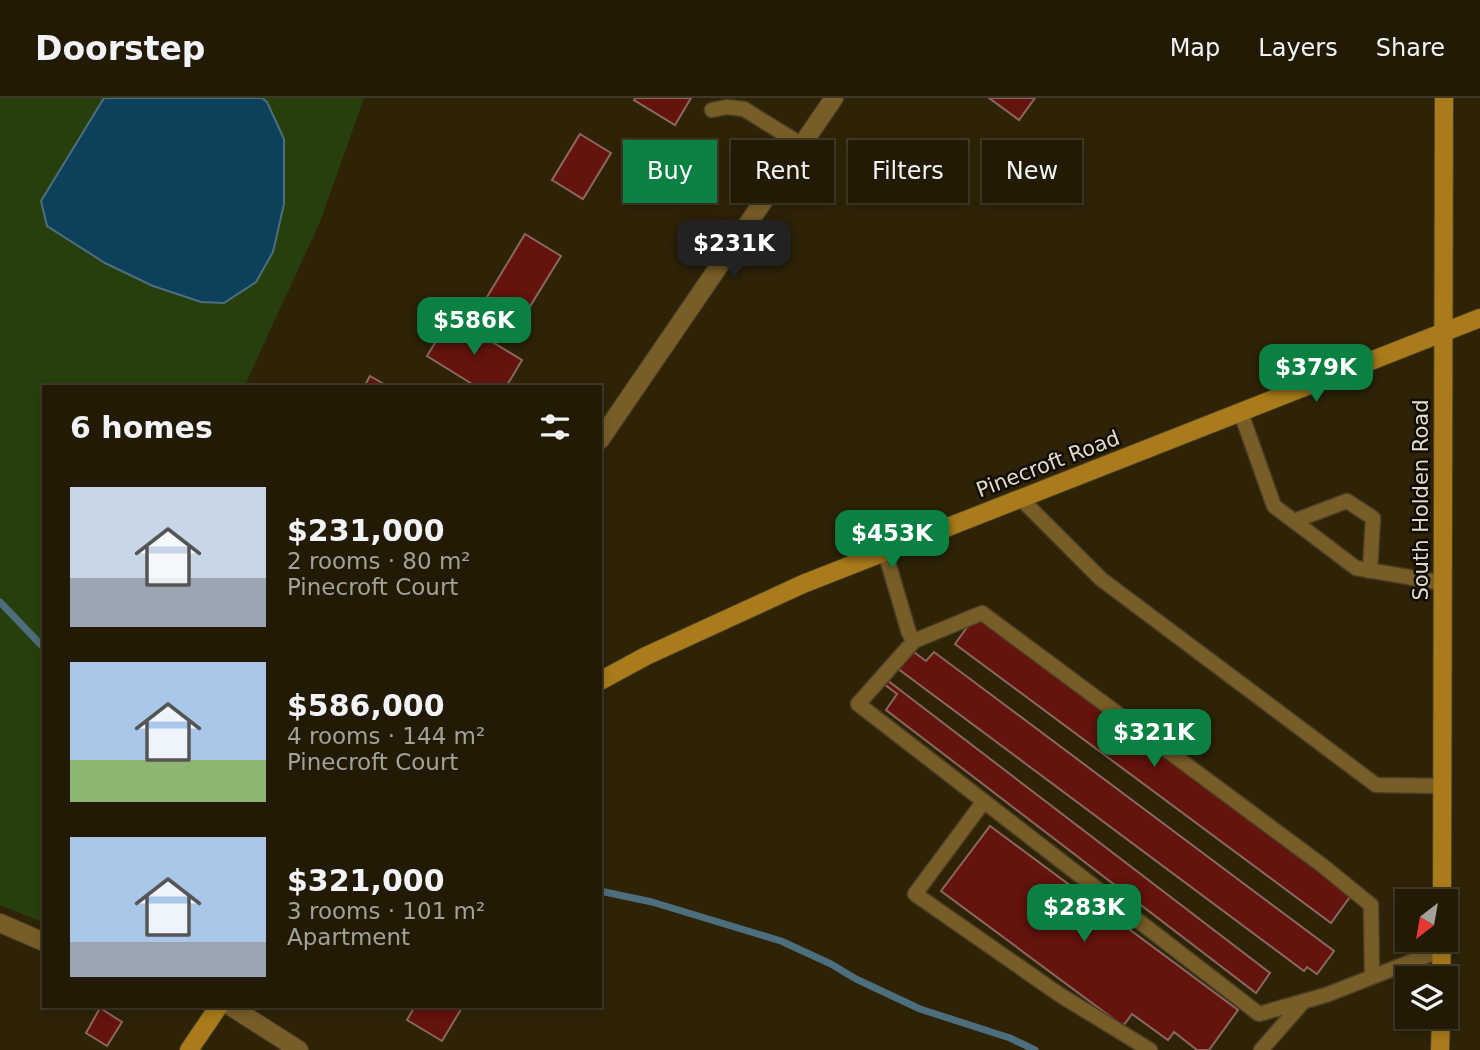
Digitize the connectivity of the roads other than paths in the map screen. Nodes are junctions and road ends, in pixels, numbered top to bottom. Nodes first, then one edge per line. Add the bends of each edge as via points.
1 (834, 98) edge
2 (1444, 98) edge
3 (712, 110) dead end
4 (794, 140) edge
5 (805, 140) edge
6 (762, 203) edge
7 (1480, 318) edge
8 (1444, 333) junction
9 (1241, 413) junction
10 (603, 431) edge
11 (1021, 499) junction
12 (1294, 521) junction
13 (885, 552) junction
14 (1370, 570) junction
15 (1443, 583) junction
16 (914, 641) junction
17 (602, 680) edge
18 (1442, 786) junction
19 (984, 801) junction
20 (1442, 889) edge
21 (0, 923) edge
22 (42, 941) edge
23 (1425, 952) edge
24 (1372, 976) junction
25 (1305, 1000) junction
26 (218, 1008) edge
27 (233, 1008) edge
28 (1441, 1029) edge
29 (189, 1050) edge
30 (299, 1050) edge
31 (1150, 1050) edge
32 (1261, 1050) edge
33 (1440, 1050) edge

1 - 5 street
2 - 8 street, South Holden Road
3 - 4 lane via 744,109
6 - 10 street
7 - 8 street, Pinecroft Road
8 - 9 street, Pinecroft Road
8 - 15 street, South Holden Road
9 - 11 street, Pinecroft Road
9 - 12 lane via 1274,506
11 - 13 street, Pinecroft Road
11 - 18 lane via 1101,579 1376,785
12 - 14 lane via 1356,568
12 - 14 lane via 1347,501 1373,518
13 - 16 lane
13 - 17 street, Pinecroft Road via 803,584
14 - 15 lane
15 - 18 street, South Holden Road
16 - 19 lane via 858,704
16 - 24 lane via 982,613 993,621 1371,905
18 - 20 street, South Holden Road
19 - 25 lane via 1259,1014
19 - 31 lane via 915,894 1060,995
21 - 22 street
23 - 24 lane
24 - 25 lane
25 - 32 lane
26 - 29 street
27 - 30 street
28 - 33 street

